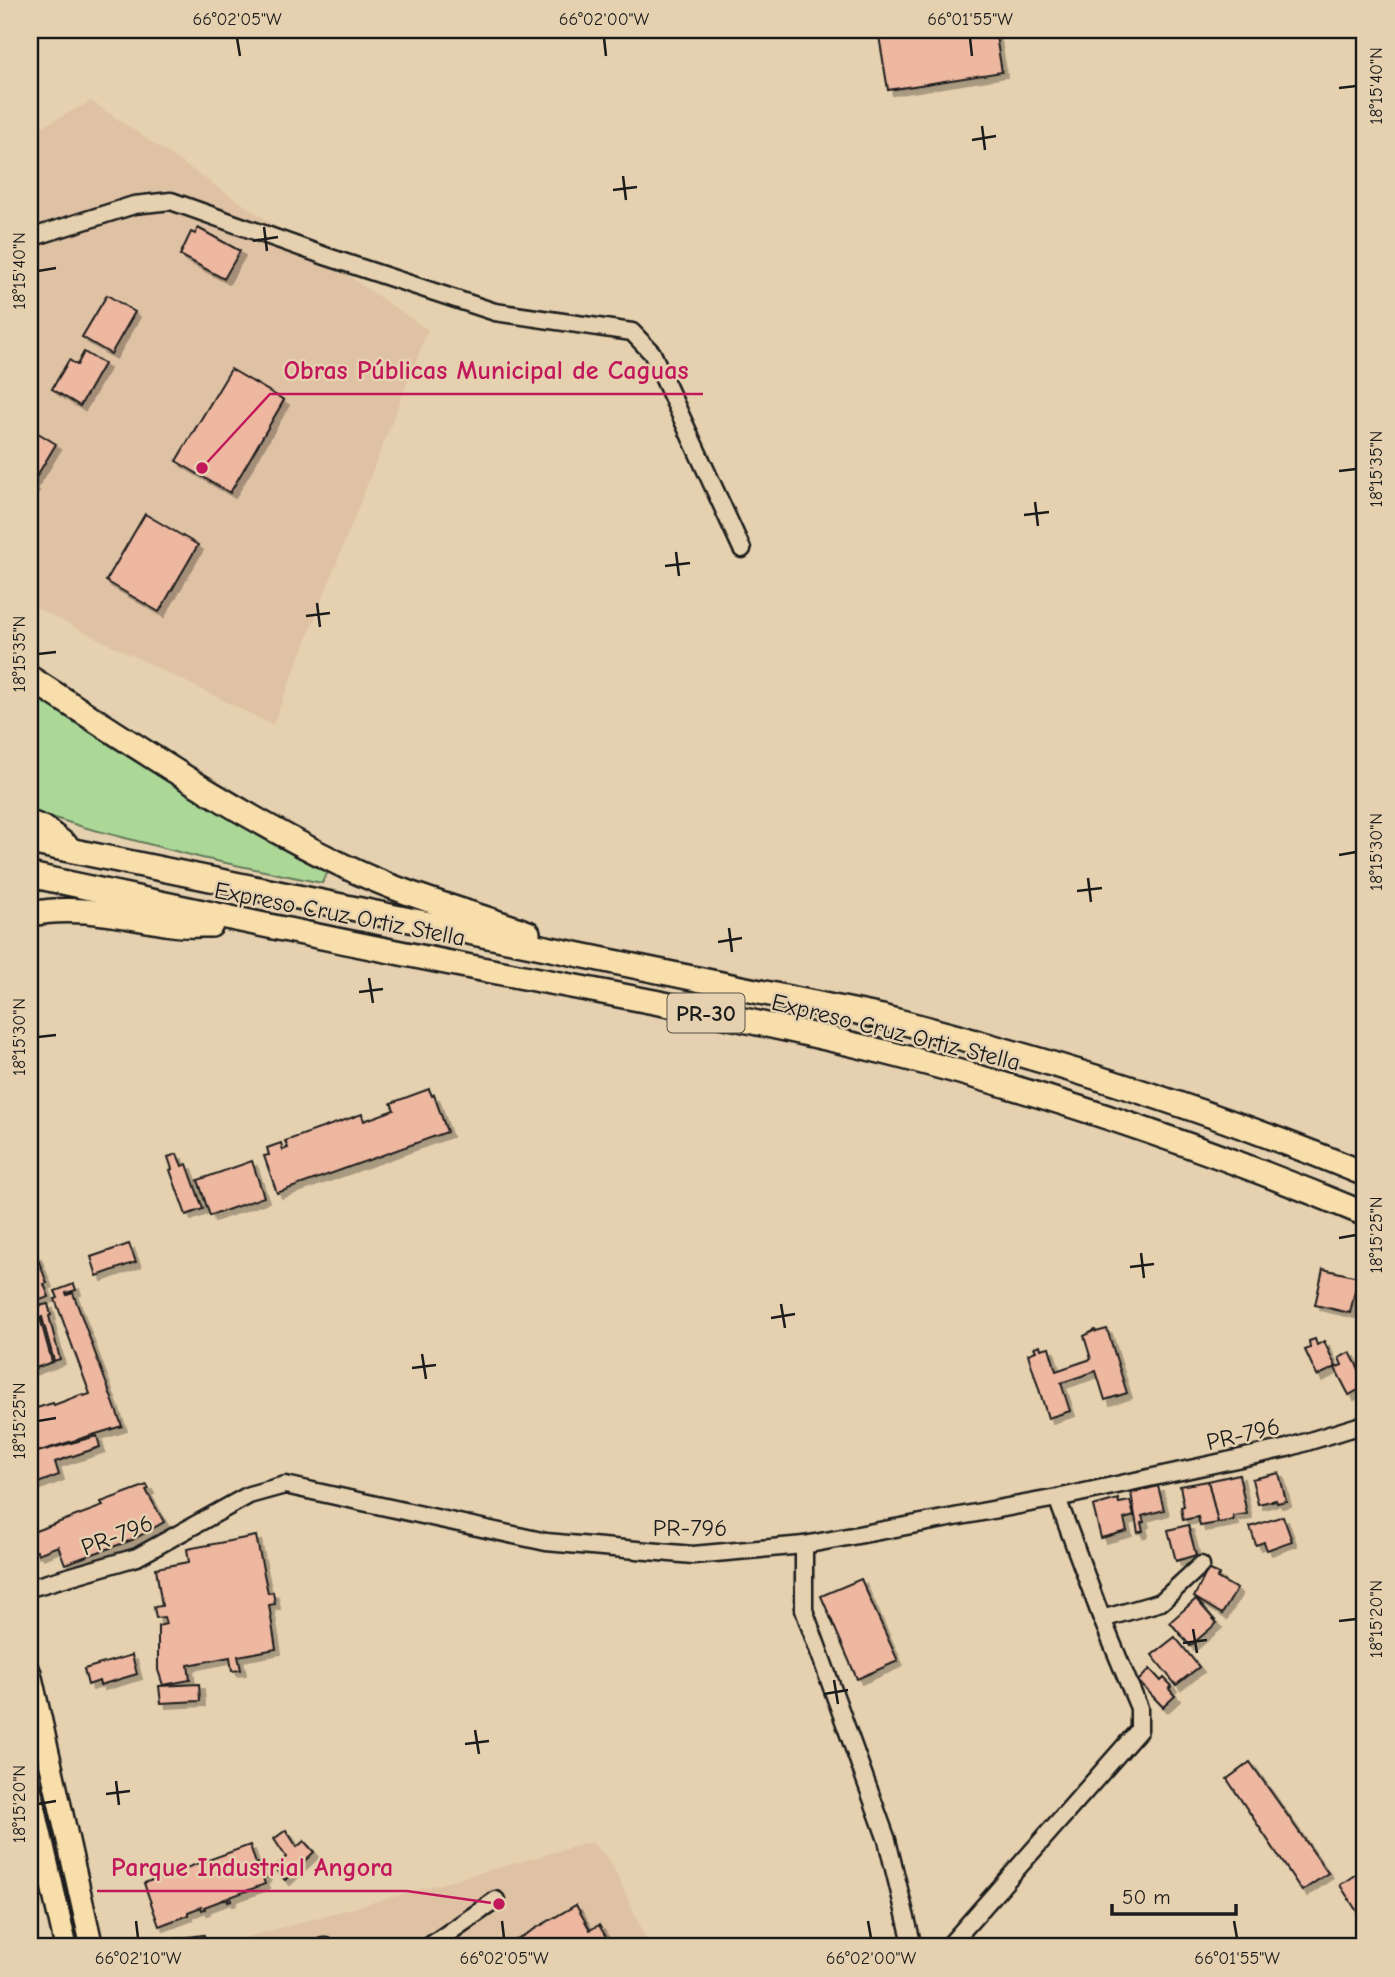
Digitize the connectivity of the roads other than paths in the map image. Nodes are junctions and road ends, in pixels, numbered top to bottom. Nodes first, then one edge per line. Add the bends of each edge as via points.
1 (30, 238) edge
2 (742, 549) dead end
3 (30, 678) edge
4 (30, 823) edge
5 (30, 842) edge
6 (73, 851) junction
7 (30, 875) edge
8 (30, 914) edge
9 (259, 925) junction
10 (604, 960) junction
11 (1365, 1174) edge
12 (1365, 1214) edge
13 (1365, 1424) edge
14 (1057, 1497) junction
15 (804, 1545) junction
16 (1201, 1565) dead end
17 (30, 1588) edge
18 (1102, 1619) junction
19 (30, 1673) edge
20 (30, 1789) edge
21 (496, 1900) dead end
22 (66, 1947) edge
23 (92, 1947) edge
24 (428, 1947) edge
25 (913, 1947) edge
26 (947, 1947) edge

1 - 2 street via 134,205 171,201 495,312 632,332 652,353
3 - 10 highway via 244,815 345,867 405,893
4 - 6 highway
5 - 6 highway, Expreso Cruz Ortiz Stella / PR-30
6 - 10 highway, Expreso Cruz Ortiz Stella / PR-30
7 - 9 highway, Expreso Cruz Ortiz Stella / PR-30
8 - 9 highway via 65,909 174,924
9 - 12 highway, Expreso Cruz Ortiz Stella / PR-30 via 736,1019 894,1055 1129,1125
10 - 11 highway, Expreso Cruz Ortiz Stella / PR-30 via 882,1017 987,1044 1170,1101
13 - 14 street, PR-796 / PR-796 via 1287,1448
14 - 15 street, PR-796 / PR-796
14 - 18 street
15 - 17 street, PR-796 / PR-796 via 692,1555 546,1542 285,1485 249,1495 137,1557
15 - 25 street via 804,1610 887,1840
16 - 18 street via 1161,1602
18 - 26 street via 1139,1708 1139,1730
19 - 23 main road
20 - 22 main road
21 - 24 street

